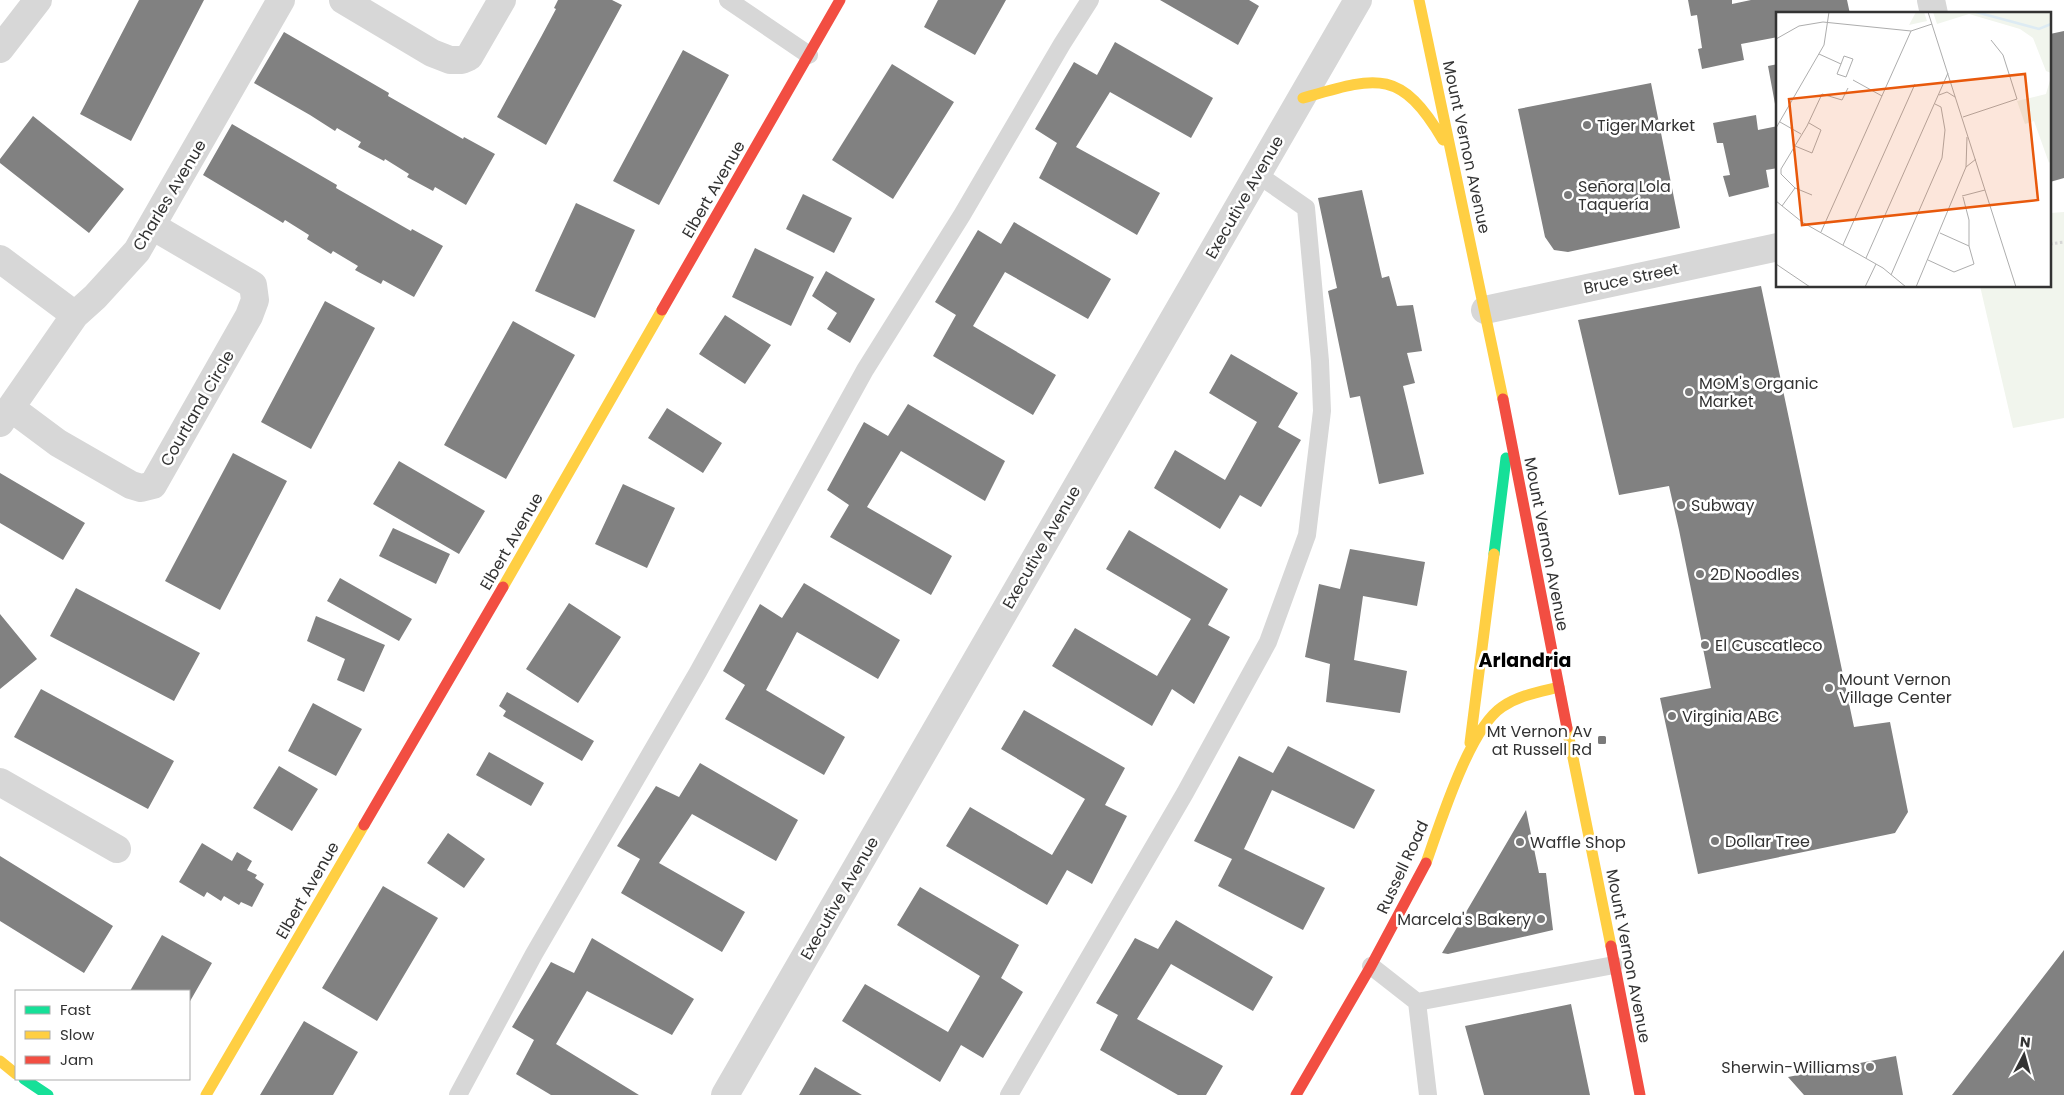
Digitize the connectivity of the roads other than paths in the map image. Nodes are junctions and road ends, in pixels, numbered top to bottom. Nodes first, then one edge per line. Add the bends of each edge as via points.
1 (38, 0) edge
2 (281, 0) edge
3 (343, 0) edge
4 (502, 0) edge
5 (728, 0) edge
6 (840, 0) edge
7 (1090, 0) edge
8 (1358, 0) edge
9 (1419, 0) edge
10 (0, 49) edge
11 (808, 55) junction
12 (1303, 98) junction
13 (1455, 165) junction
14 (1257, 174) junction
15 (152, 226) junction
16 (1776, 248) edge
17 (0, 259) edge
18 (1485, 310) junction
19 (75, 315) junction
20 (6, 416) edge
21 (1509, 434) junction
22 (1559, 687) junction
23 (1469, 750) junction
24 (0, 782) edge
25 (117, 849) dead end
26 (1614, 965) junction
27 (1370, 966) junction
28 (1417, 1002) junction
29 (0, 1061) edge
30 (15, 1073) edge
31 (26, 1080) edge
32 (48, 1095) edge
33 (206, 1095) edge
34 (458, 1095) edge
35 (725, 1095) edge
36 (1009, 1095) edge
37 (1296, 1095) edge
38 (1428, 1095) edge
39 (1640, 1095) edge

1 - 10 street
2 - 15 street, Charles Avenue
3 - 4 street via 432,53 450,60 462,60 470,58
5 - 11 lane
6 - 11 street, Elbert Avenue
7 - 34 lane via 865,370 698,672 534,954
8 - 12 street, Executive Avenue
9 - 13 street, Mount Vernon Avenue
11 - 33 street, Elbert Avenue via 492,607
12 - 13 street via 1362,82 1376,81 1400,88 1421,105
12 - 14 street, Executive Avenue
13 - 18 street, Mount Vernon Avenue
14 - 35 street, Executive Avenue
14 - 36 lane via 1306,208 1322,411 1307,535 1268,642 1185,793
15 - 19 street, Charles Avenue via 137,251
15 - 20 street, Courtland Circle via 253,285 256,300 153,485 131,486
16 - 18 street, Bruce Street
17 - 19 street
18 - 21 street, Mount Vernon Avenue
19 - 20 street, Charles Avenue
21 - 22 street, Mount Vernon Avenue
21 - 23 street
22 - 23 street, Russell Road via 1521,696 1500,708 1485,724
22 - 26 street, Mount Vernon Avenue
23 - 27 street, Russell Road via 1425,864
24 - 25 street
26 - 28 lane
26 - 39 street, Mount Vernon Avenue
27 - 28 lane
27 - 37 street, Russell Road
28 - 38 lane
29 - 30 street
31 - 32 street

